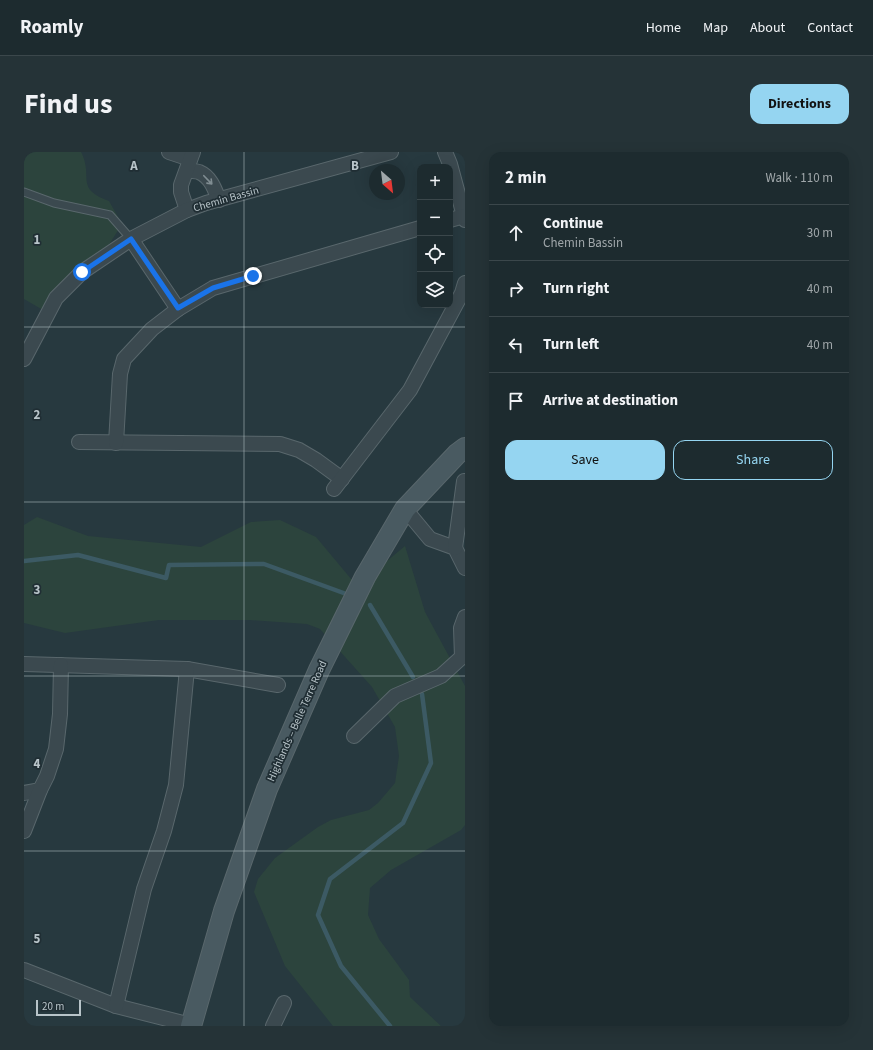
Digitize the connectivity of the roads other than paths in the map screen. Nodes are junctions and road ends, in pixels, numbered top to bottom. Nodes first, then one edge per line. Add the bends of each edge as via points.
1 (169, 152) edge
2 (391, 152) edge
3 (445, 152) edge
4 (190, 160) edge
5 (24, 192) edge
6 (219, 200) junction
7 (187, 210) junction
8 (464, 218) edge
9 (453, 220) edge
10 (417, 229) edge
11 (131, 239) junction
12 (465, 283) edge
13 (178, 308) junction
14 (24, 359) edge
15 (79, 442) dead end
16 (116, 443) junction
17 (465, 448) edge
18 (464, 481) dead end
19 (405, 509) junction
20 (455, 548) junction
21 (465, 568) edge
22 (465, 617) edge
23 (464, 660) edge
24 (24, 664) edge
25 (61, 665) junction
26 (187, 669) junction
27 (278, 686) dead end
28 (354, 736) dead end
29 (40, 790) junction
30 (24, 793) edge
31 (24, 831) edge
32 (24, 970) edge
33 (284, 1003) dead end
34 (116, 1006) junction
35 (191, 1026) edge
36 (273, 1026) edge

1 - 4 street
2 - 6 street, Chemin Bassin
3 - 8 street
4 -> 6 street via 213,185
4 - 7 street via 181,185
5 - 11 lane via 54,203 110,215
6 - 7 street, Chemin Bassin
7 - 11 street, Chemin Bassin
8 - 9 street
10 - 13 street via 213,288
11 - 13 street
11 - 14 street, Chemin Bassin via 82,272 56,298
12 - 16 street via 410,390 338,484 316,460 299,450 280,444
13 - 16 street via 152,329 124,359 120,374
15 - 16 street
17 - 19 street, Highlands – Belle Terre Road
18 - 20 street
19 - 20 street via 430,539
19 - 35 street, Highlands – Belle Terre Road via 365,577 322,663 267,789 224,911
20 - 21 street
22 - 23 street via 461,628
23 - 28 street via 441,676 396,696
24 - 25 street
25 - 26 street
25 - 29 street via 56,749
26 - 27 street
26 - 34 street via 176,785 164,831 144,889
29 - 30 street
29 - 31 street
32 - 34 street
33 - 36 street
34 - 35 street

